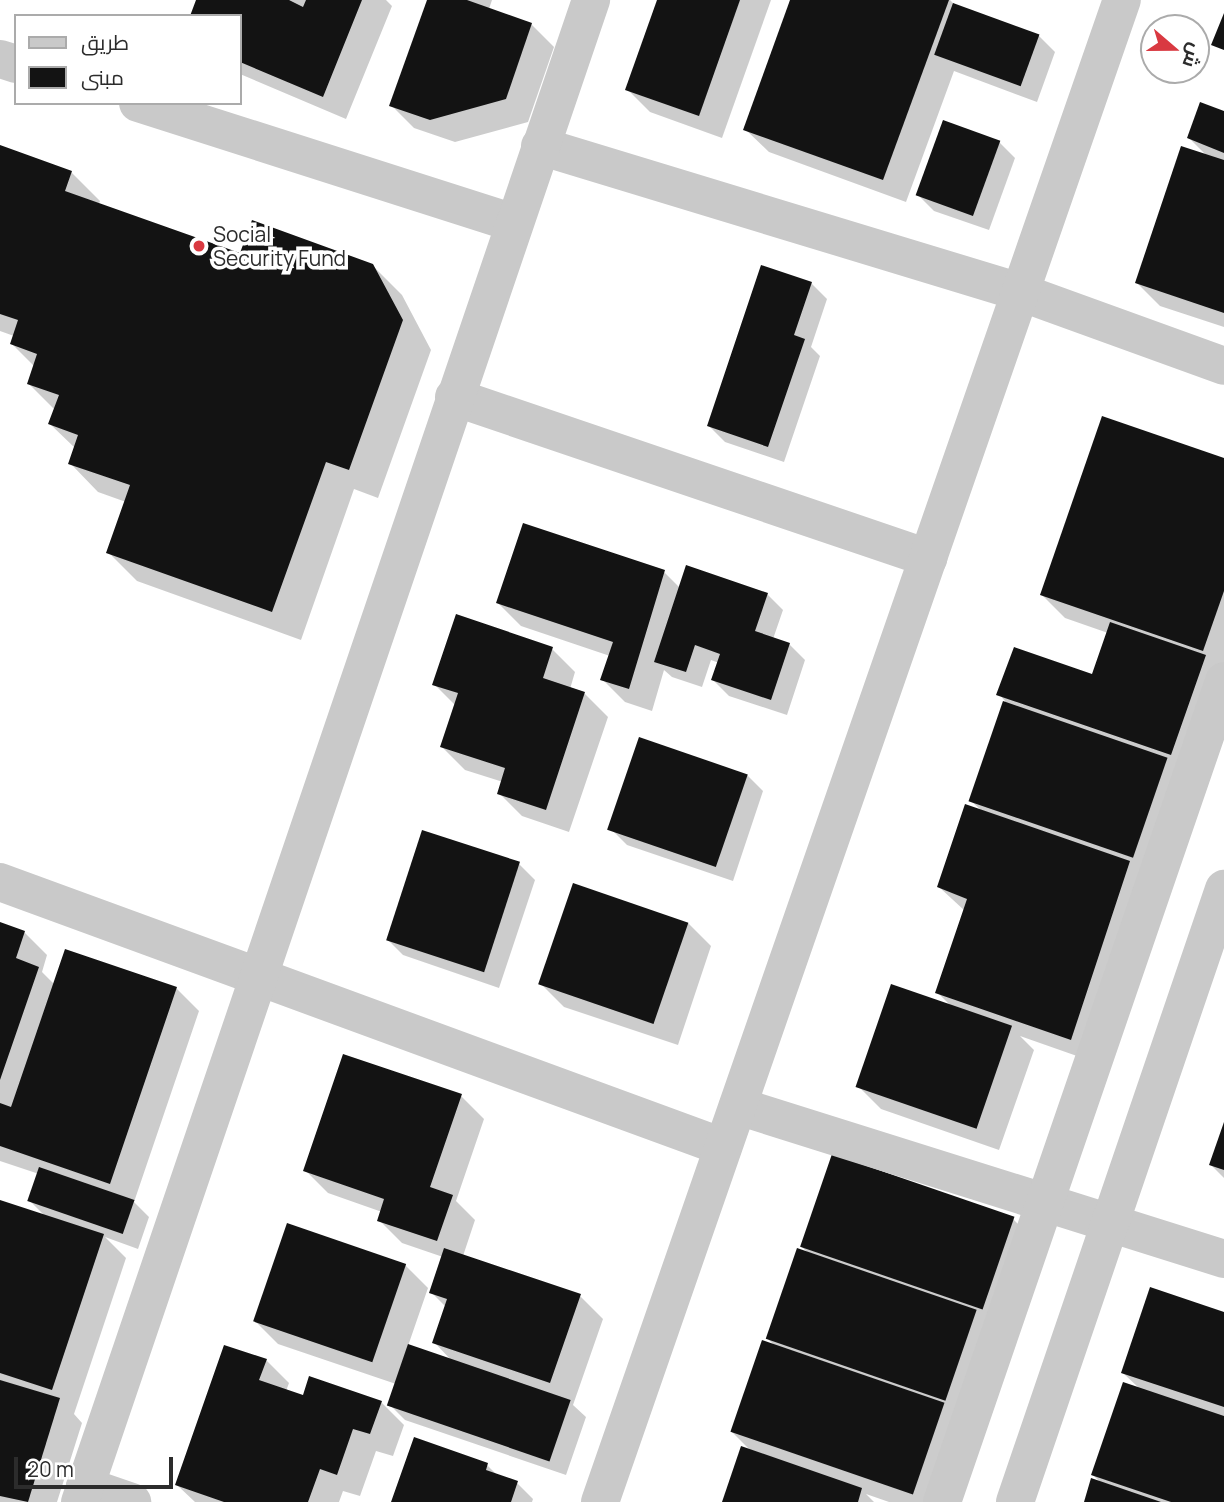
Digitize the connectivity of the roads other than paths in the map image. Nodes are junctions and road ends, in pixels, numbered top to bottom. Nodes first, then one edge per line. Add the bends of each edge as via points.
1 (591, 0) edge
2 (1122, 0) edge
3 (144, 105) edge
4 (540, 146) junction
5 (514, 223) junction
6 (1020, 292) junction
7 (1224, 366) edge
8 (454, 397) junction
9 (928, 558) junction
10 (1224, 681) edge
11 (0, 882) edge
12 (1224, 889) edge
13 (257, 976) junction
14 (738, 1106) junction
15 (723, 1147) junction
16 (1046, 1200) junction
17 (1113, 1221) junction
18 (1224, 1259) edge
19 (83, 1494) edge
20 (132, 1502) edge
21 (600, 1502) edge
22 (942, 1502) edge
23 (1015, 1502) edge

1 - 4 street
2 - 6 street
3 - 5 street
4 - 5 street
4 - 6 street
5 - 8 street
6 - 7 street
6 - 9 street
8 - 9 street
8 - 13 street
9 - 14 street
10 - 16 street
11 - 13 street
12 - 17 street
13 - 15 street
13 - 19 street
14 - 15 street
14 - 16 street
15 - 21 street
16 - 17 street
16 - 22 street
17 - 18 street
17 - 23 street
19 - 20 street

